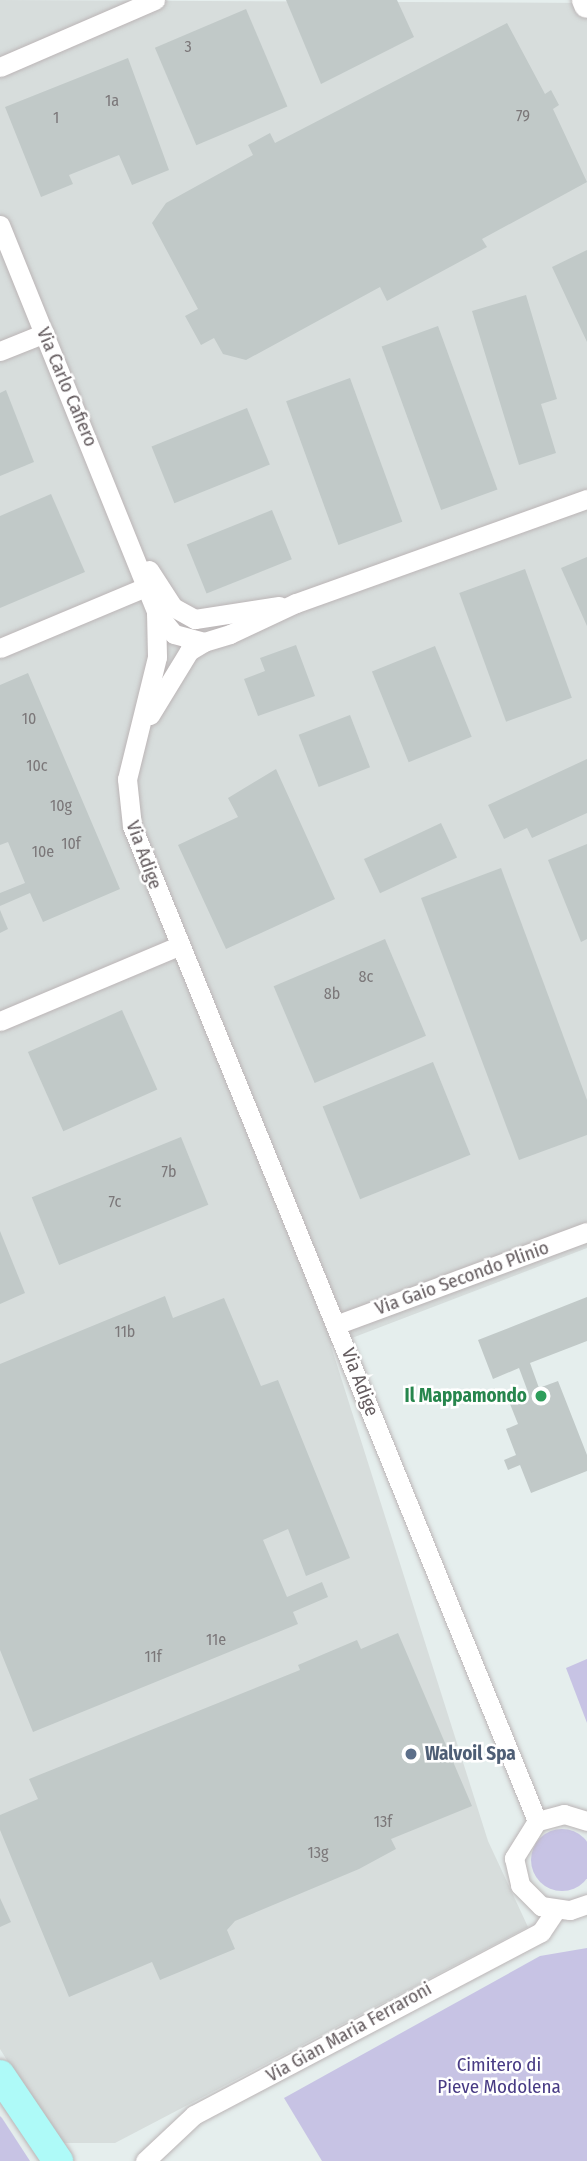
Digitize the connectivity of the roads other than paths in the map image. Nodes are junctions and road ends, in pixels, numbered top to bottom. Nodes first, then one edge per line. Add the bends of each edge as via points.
1 (155, 0) edge
2 (585, 0) edge
3 (587, 5) edge
4 (0, 67) edge
5 (0, 225) edge
6 (45, 333) junction
7 (0, 351) edge
8 (587, 499) edge
9 (135, 548) junction
10 (146, 587) junction
11 (296, 603) junction
12 (156, 612) junction
13 (204, 642) junction
14 (0, 648) edge
15 (145, 721) junction
16 (178, 946) junction
17 (0, 1021) edge
18 (587, 1232) edge
19 (338, 1324) junction
20 (537, 1821) junction
21 (587, 1821) edge
22 (587, 1904) edge
23 (556, 1910) junction
24 (0, 2074) edge
25 (58, 2161) edge
26 (145, 2161) edge

1 - 4 street
2 - 3 main road
5 - 6 street, Via Carlo Cafiero
6 - 7 street
6 - 9 street, Via Carlo Cafiero
8 - 11 street, Via Carlo Cafiero
9 - 10 street, Via Carlo Cafiero
9 - 11 street, Via Carlo Cafiero via 185,616 205,620
10 - 12 street, Via Carlo Cafiero
10 - 14 street
11 - 13 street, Via Carlo Cafiero
12 - 13 street, Via Carlo Cafiero via 174,634
12 - 15 street, Via Adige via 157,657
13 - 15 street, Via Adige via 189,651
15 - 16 street, Via Adige via 126,804
16 - 17 street
16 - 19 street, Via Adige
18 - 19 street, Via Gaio Secondo Plinio
19 - 20 street, Via Adige
20 - 21 street via 564,1814
20 - 23 street via 518,1843 515,1872 529,1897
22 - 23 street
23 - 26 street, Via Gian Maria Ferraroni via 541,1932 446,1978 194,2115
24 - 25 main road

